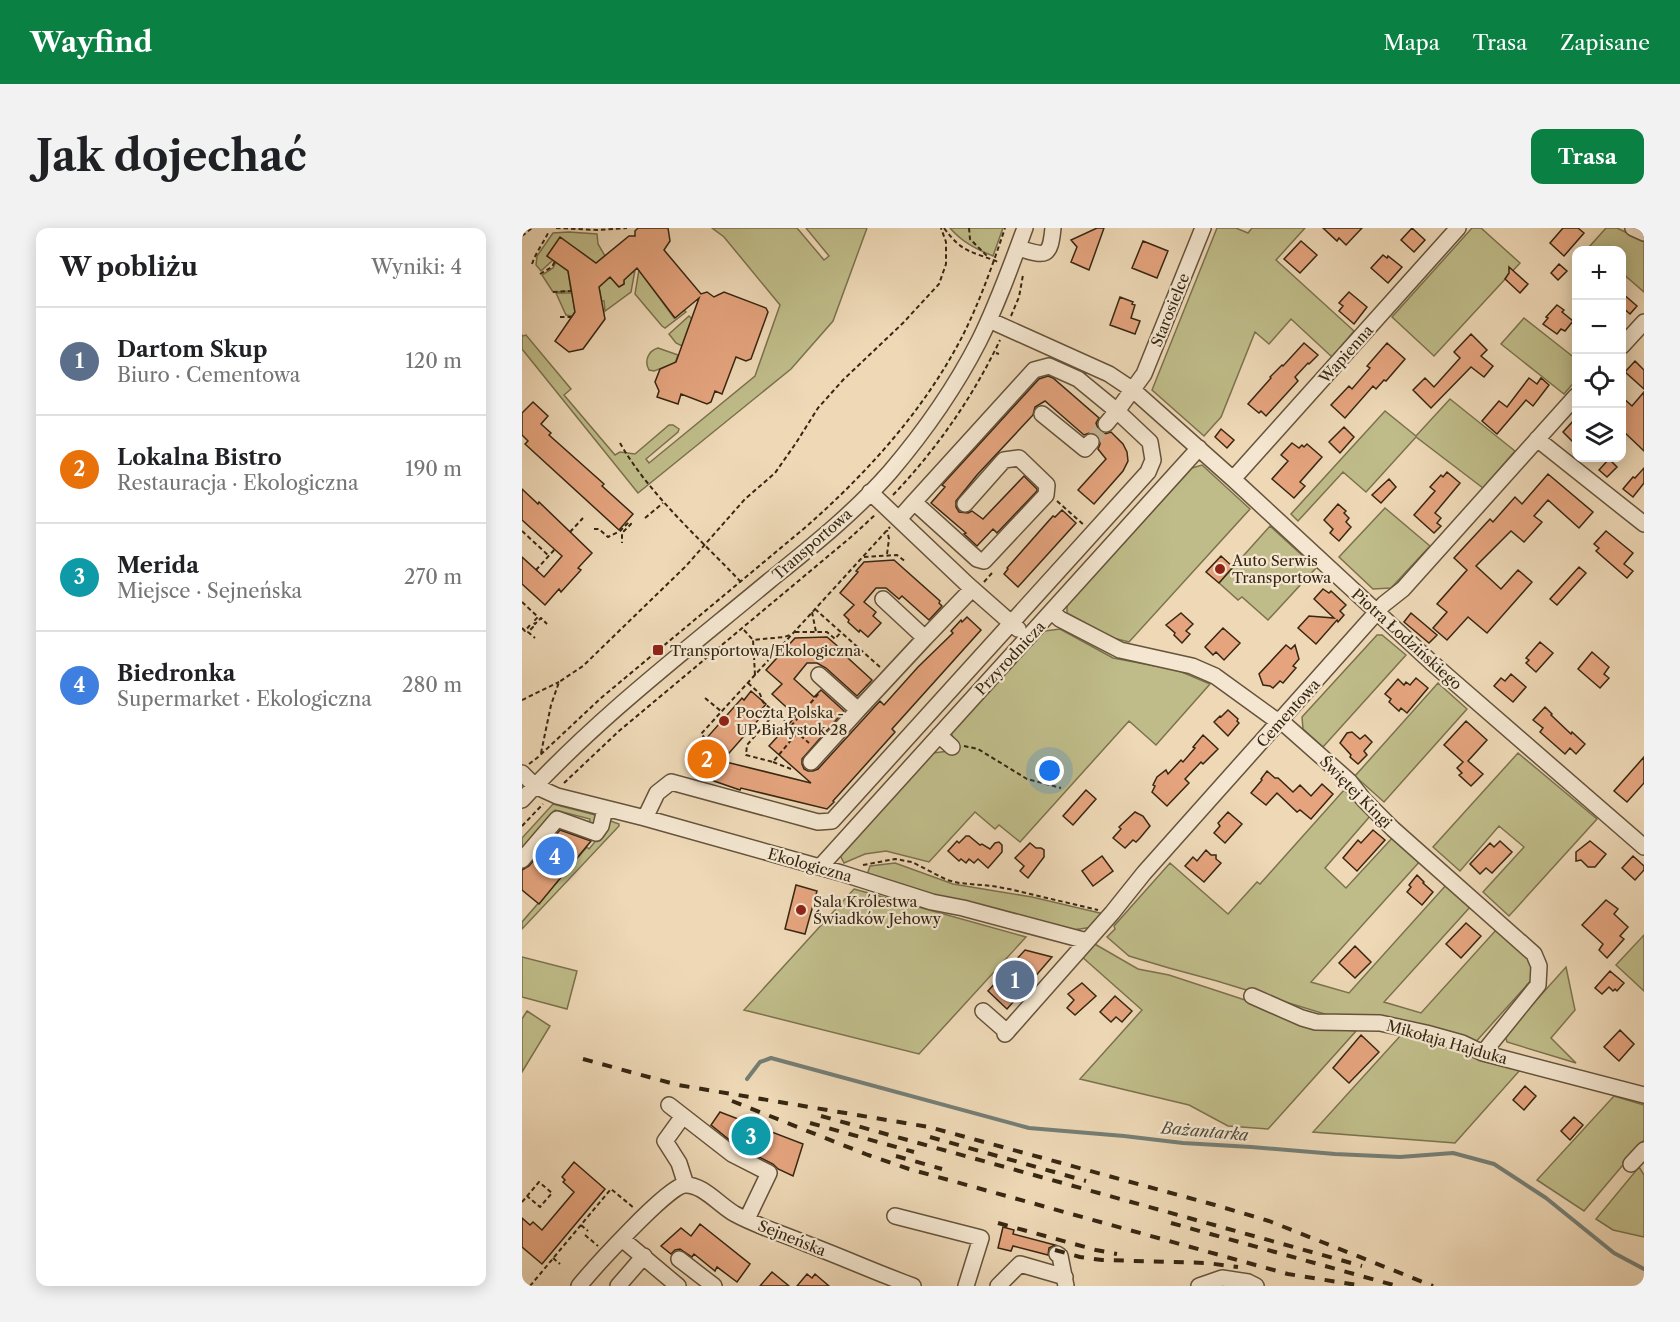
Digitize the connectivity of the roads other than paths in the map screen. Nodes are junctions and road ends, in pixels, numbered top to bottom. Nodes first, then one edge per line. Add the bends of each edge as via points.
1 (1025, 228) edge
2 (1053, 228) edge
3 (1203, 228) edge
4 (1458, 228) edge
5 (1633, 228) edge
6 (1644, 233) edge
7 (1018, 248) junction
8 (989, 320) junction
9 (1644, 322) edge
10 (1626, 342) edge
11 (1133, 390) junction
12 (1572, 400) edge
13 (1117, 411) junction
14 (1042, 414) dead end
15 (1106, 424) tunnel mouth
16 (1537, 439) junction
17 (1091, 442) dead end
18 (1199, 448) junction
19 (1233, 479) junction
20 (870, 492) junction
21 (914, 502) junction
22 (965, 504) dead end
23 (899, 519) junction
24 (1644, 524) edge
25 (974, 590) junction
26 (883, 599) dead end
27 (1052, 612) junction
28 (1378, 612) junction
29 (1011, 623) junction
30 (925, 638) junction
31 (1028, 638) junction
32 (824, 679) road end
33 (858, 710) junction
34 (1281, 721) junction
35 (939, 735) junction
36 (952, 747) road end
37 (815, 757) road end
38 (522, 773) edge
39 (535, 786) junction
40 (522, 800) edge
41 (605, 809) junction
42 (645, 818) junction
43 (1644, 847) edge
44 (522, 860) edge
45 (820, 867) junction
46 (1087, 941) junction
47 (1252, 996) dead end
48 (983, 1011) dead end
49 (1483, 1053) junction
50 (1644, 1095) edge
51 (669, 1105) dead end
52 (683, 1116) junction
53 (1644, 1150) edge
54 (1631, 1164) dead end
55 (680, 1187) junction
56 (895, 1216) dead end
57 (747, 1219) junction
58 (622, 1239) junction
59 (1057, 1254) dead end
60 (644, 1256) junction
61 (679, 1259) dead end
62 (1065, 1282) edge
63 (710, 1285) edge
64 (579, 1286) edge
65 (618, 1286) edge
66 (678, 1286) edge
67 (913, 1286) edge
68 (966, 1286) edge
69 (998, 1286) edge
70 (1199, 1286) edge
71 (1256, 1286) edge

1 - 7 street, Transportowa
2 - 7 street via 1051,246 1046,252
3 - 11 street, Starosielce via 1144,374
4 - 19 street, Wapienna
5 - 6 street
7 - 8 street, Transportowa
8 - 11 street, Piotra Łodzińskiego via 1109,374
8 - 20 street, Transportowa via 947,398
9 - 10 street
11 - 13 street, Starosielce
11 - 18 street, Piotra Łodzińskiego
12 - 16 street, Cementowa
13 - 15 street, Starosielce
13 - 21 street via 1078,379 1049,366 1034,370
13 - 29 street via 1150,442 1153,460 1148,472
14 - 17 street via 1085,449
16 - 24 street
16 - 28 street, Cementowa
18 - 19 street, Piotra Łodzińskiego
18 - 27 street, Przyrodnicza
19 - 28 street, Piotra Łodzińskiego
20 - 23 street
20 - 39 street, Transportowa via 834,527 631,696
21 - 22 street via 984,561 1046,495 1047,485 1019,458 1004,460
21 - 23 street
23 - 25 street
25 - 29 street
25 - 30 street
26 - 30 street
27 - 31 street, Przyrodnicza
27 - 34 street, Świętej Kingi via 1120,650 1192,666 1215,676
28 - 34 street, Cementowa
28 - 43 street, Piotra Łodzińskiego
29 - 31 street
29 - 42 street via 832,821 818,822 671,782 657,793
30 - 33 street
31 - 35 street, Przyrodnicza
32 - 33 street
33 - 37 street
34 - 46 street, Cementowa
34 - 49 street, Świętej Kingi via 1534,954 1539,966 1538,985
35 - 36 street
35 - 45 street, Przyrodnicza
38 - 39 street
39 - 40 street, Transportowa
39 - 41 street, Ekologiczna via 552,795
41 - 42 street, Ekologiczna
41 - 44 street via 596,833 557,819
42 - 45 street, Ekologiczna
45 - 46 street, Ekologiczna via 932,902
46 - 48 street, Cementowa via 1006,1033
47 - 49 street, Mikołaja Hajduka via 1317,1022 1380,1023 1462,1043
49 - 50 street, Mikołaja Hajduka
51 - 52 street
52 - 55 street via 665,1141 679,1163
52 - 57 street via 732,1154 769,1173
53 - 54 street
55 - 57 street, Sejneńska via 702,1190
55 - 58 street
56 - 68 street via 981,1238
57 - 67 street, Sejneńska
58 - 60 street
58 - 64 street
59 - 62 street via 1063,1262
60 - 65 street
60 - 66 street
61 - 63 street
62 - 69 street via 1020,1264
70 - 71 street via 1222,1278

